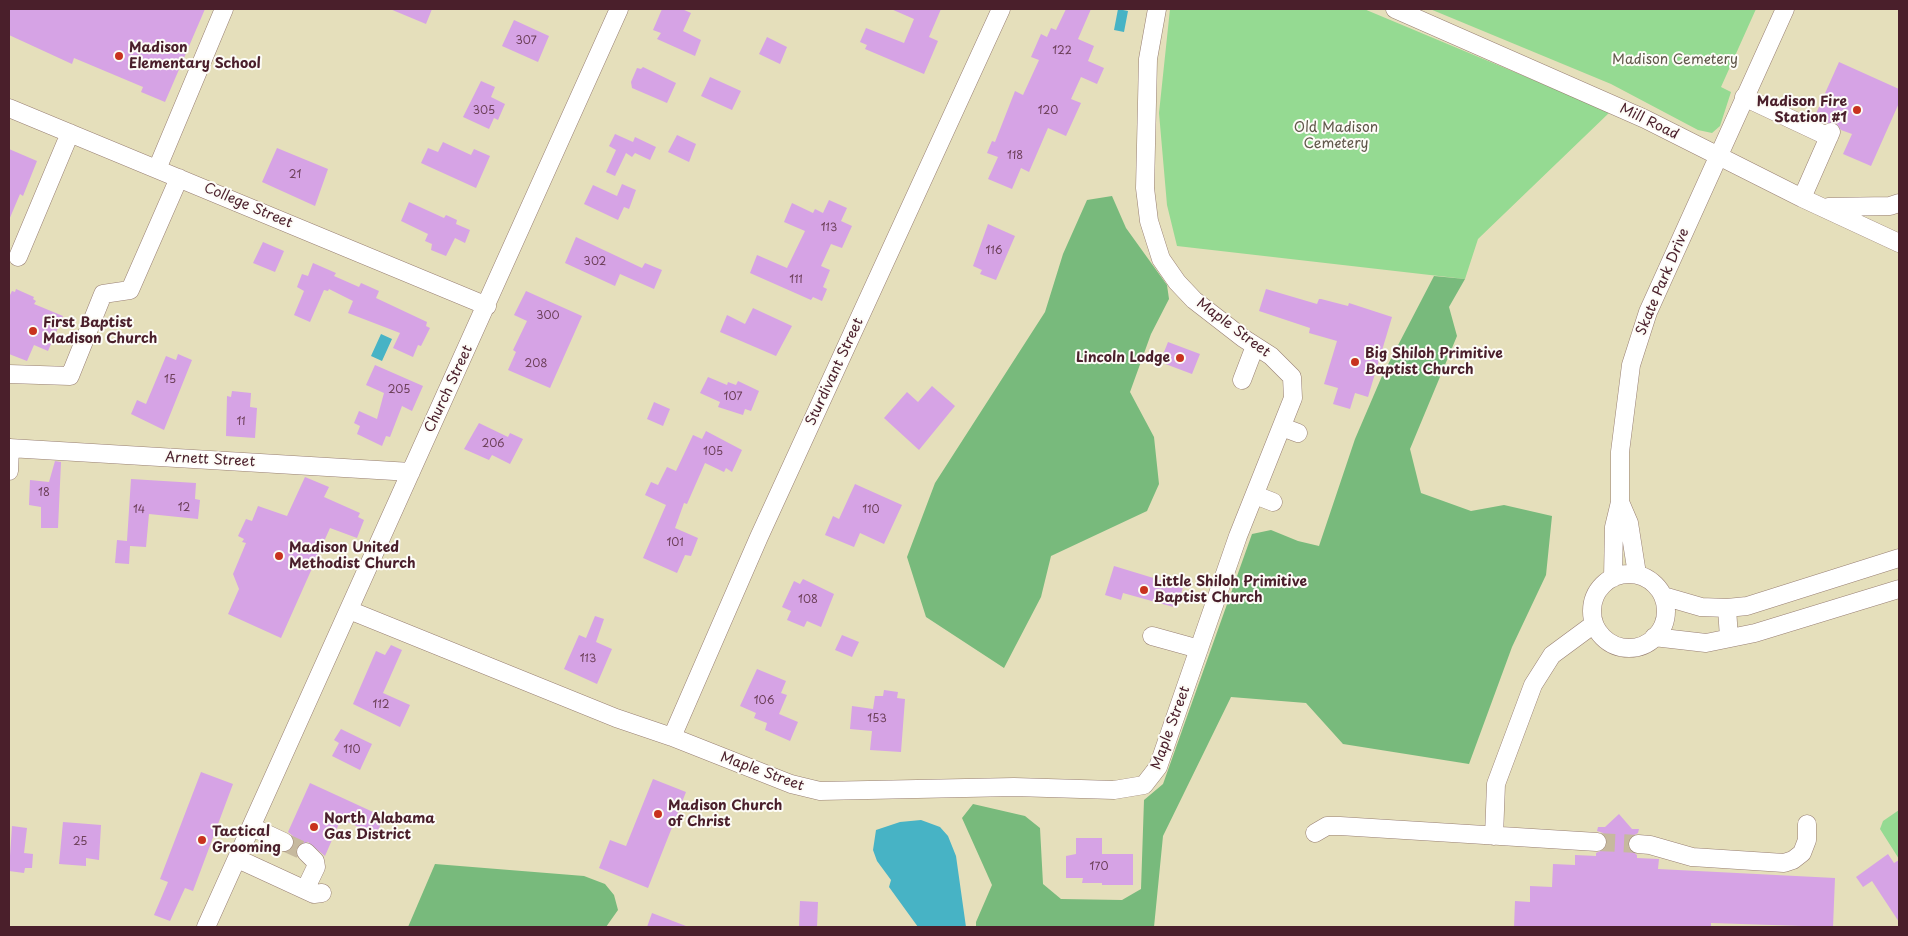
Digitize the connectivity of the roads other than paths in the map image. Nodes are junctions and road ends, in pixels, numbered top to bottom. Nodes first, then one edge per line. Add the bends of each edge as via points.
1 (224, 9) edge
2 (619, 9) edge
3 (1002, 9) edge
4 (1157, 9) edge
5 (1395, 9) edge
6 (1785, 9) edge
7 (1744, 97) junction
8 (9, 108) edge
9 (70, 133) junction
10 (1717, 157) junction
11 (157, 169) junction
12 (179, 178) junction
13 (1802, 198) junction
14 (1899, 203) edge
15 (1820, 207) junction
16 (1899, 243) edge
17 (18, 257) dead end
18 (487, 306) junction
19 (1255, 346) junction
20 (9, 374) edge
21 (1242, 380) dead end
22 (9, 448) edge
23 (9, 471) edge
24 (411, 472) junction
25 (1255, 495) junction
26 (1273, 502) dead end
27 (1620, 502) junction
28 (1899, 558) edge
29 (1637, 574) junction
30 (1613, 578) junction
31 (1899, 589) edge
32 (1663, 596) junction
33 (1727, 608) junction
34 (349, 610) junction
35 (1594, 624) junction
36 (1152, 636) dead end
37 (1654, 637) junction
38 (1728, 638) junction
39 (1199, 649) junction
40 (672, 737) junction
41 (1807, 824) dead end
42 (252, 827) junction
43 (1314, 833) dead end
44 (1494, 836) junction
45 (284, 842) tunnel mouth
46 (1597, 842) tunnel mouth
47 (1638, 844) tunnel mouth
48 (306, 852) tunnel mouth
49 (238, 859) junction
50 (206, 927) edge

1 - 11 street
2 - 18 street, Church Street
3 - 40 street, Sturdivant Street via 766,521
4 - 19 street, Maple Street via 1148,59 1146,105 1145,188 1149,221 1161,259 1177,282 1194,300
5 - 10 street, Mill Road via 1646,119
6 - 7 street, Skate Park Drive
7 - 10 street, Skate Park Drive
7 - 13 street via 1830,134
8 - 9 street, College Street
9 - 11 street, College Street
9 - 17 street
10 - 13 street, Mill Road
10 - 27 street, Skate Park Drive via 1648,312 1631,365 1620,452
11 - 12 street, College Street
12 - 18 street, College Street
12 - 20 street via 130,290 103,294 70,376
13 - 15 street, Mill Road
14 - 15 street via 1890,206
15 - 16 street, Mill Road
18 - 24 street, Church Street
19 - 21 street
19 - 25 street, Maple Street via 1271,356 1292,377 1293,398 1290,430
22 - 23 street
22 - 24 street, Arnett Street
24 - 34 street, Church Street
25 - 26 street
25 - 39 street, Maple Street
27 - 29 street, Skate Park Drive via 1629,523
27 - 30 street, Skate Park Drive via 1614,528
28 - 33 street via 1782,596
29 - 30 street
29 - 32 street via 1651,580
30 - 35 street via 1599,589 1593,602
31 - 38 street via 1755,634
32 - 33 street via 1701,607
32 - 37 street via 1666,619
33 - 38 street
34 - 40 street, Maple Street via 391,620 616,718
34 - 42 street, Church Street
35 - 37 street via 1608,641 1621,647 1636,647
35 - 44 street via 1552,655 1533,685 1496,784
36 - 39 street
37 - 38 street via 1706,643
39 - 40 street, Maple Street via 1158,767 1144,786 1132,789 820,791 782,781
41 - 47 street via 1808,840 1802,853 1784,863 1692,857
42 - 45 street
42 - 49 street, Church Street
43 - 44 street via 1327,826 1340,826
44 - 46 street
48 - 49 street via 315,861 314,892
49 - 50 street, Church Street

